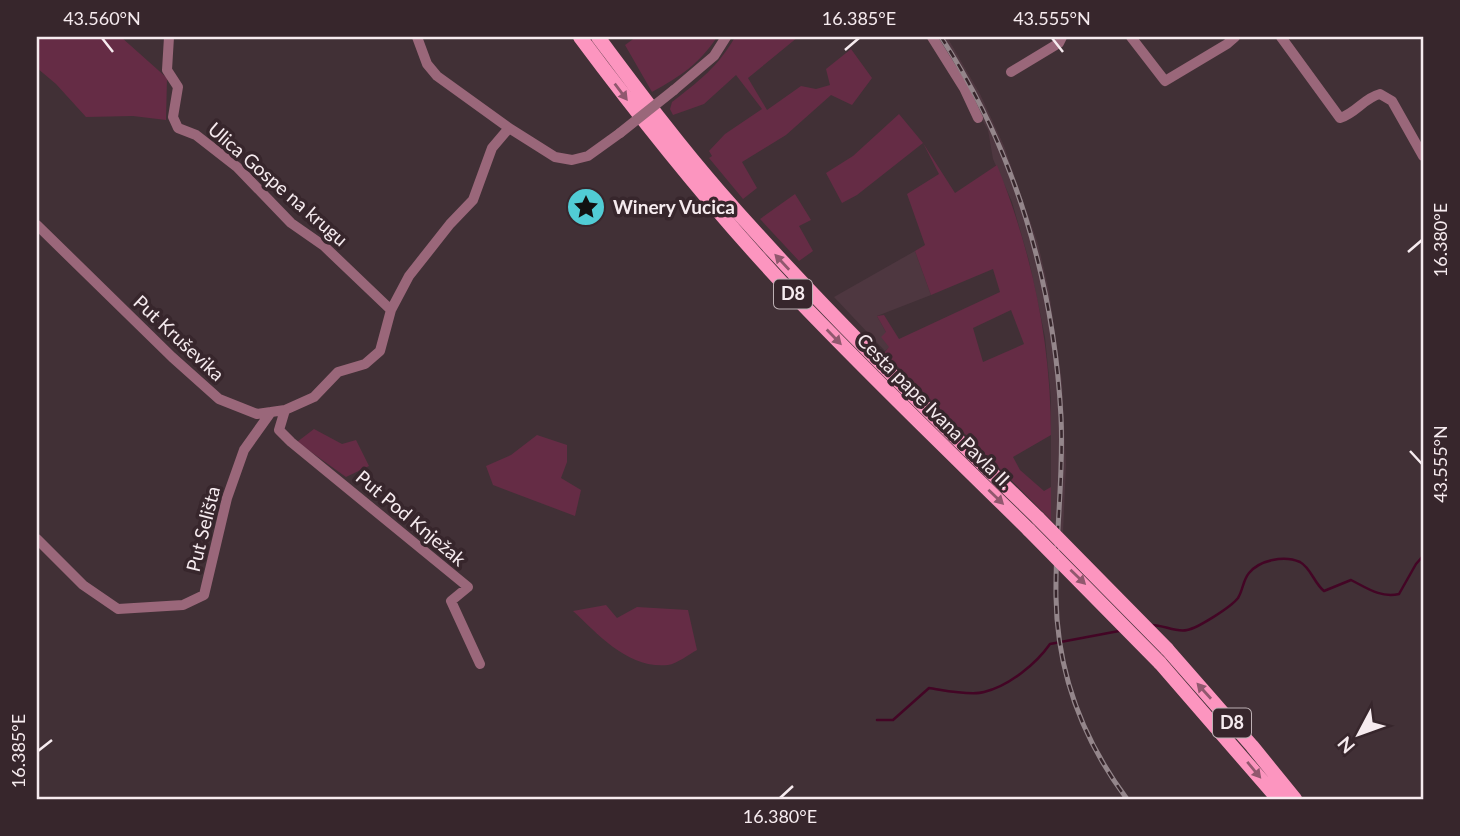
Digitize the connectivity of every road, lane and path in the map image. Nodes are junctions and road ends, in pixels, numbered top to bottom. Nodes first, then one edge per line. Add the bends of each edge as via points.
1 (169, 37) edge
2 (417, 37) edge
3 (580, 37) edge
4 (598, 37) edge
5 (726, 37) edge
6 (932, 37) edge
7 (1062, 37) edge
8 (1130, 37) edge
9 (1235, 37) edge
10 (1281, 37) edge
11 (1011, 72) dead end
12 (978, 118) dead end
13 (509, 128) junction
14 (1423, 156) edge
15 (37, 225) edge
16 (391, 310) junction
17 (285, 410) junction
18 (271, 412) junction
19 (37, 539) edge
20 (1164, 656) junction
21 (480, 664) dead end
22 (1278, 799) edge
23 (1295, 799) edge

1 - 16 street, Ulica Gospe na krugu via 167,70 178,87 173,117 178,128 196,135 237,167 291,223 324,246
2 - 13 street via 437,76
3 -> 20 main road, Cesta pape Ivana Pavla II. / D8, bridge via 725,220 785,286 1029,530
20 -> 4 main road, Cesta pape Ivana Pavla II. / D8, bridge via 1038,517 778,258 674,136
5 - 13 street, bridge via 715,56 588,156 572,160 555,157
6 - 12 street
7 - 11 street
8 - 9 street via 1165,81
10 - 14 street via 1340,118 1380,94 1392,101
13 - 16 street, Put Kruševika via 492,148 473,200 409,276
15 - 18 street, Put Kruševika via 219,399 257,414
16 - 17 street, Put Kruševika via 380,351 365,364 338,372 314,397
17 - 18 street, Put Kruševika
17 - 21 street, Put Pod Knježak via 279,430 291,442 468,587 451,601
18 - 19 street, Put Selišta via 244,450 227,498 204,595 183,604 118,609 83,585
20 -> 22 main road, Cesta pape Ivana Pavla II. / D8
23 -> 20 main road, Cesta pape Ivana Pavla II. / D8 via 1252,746

